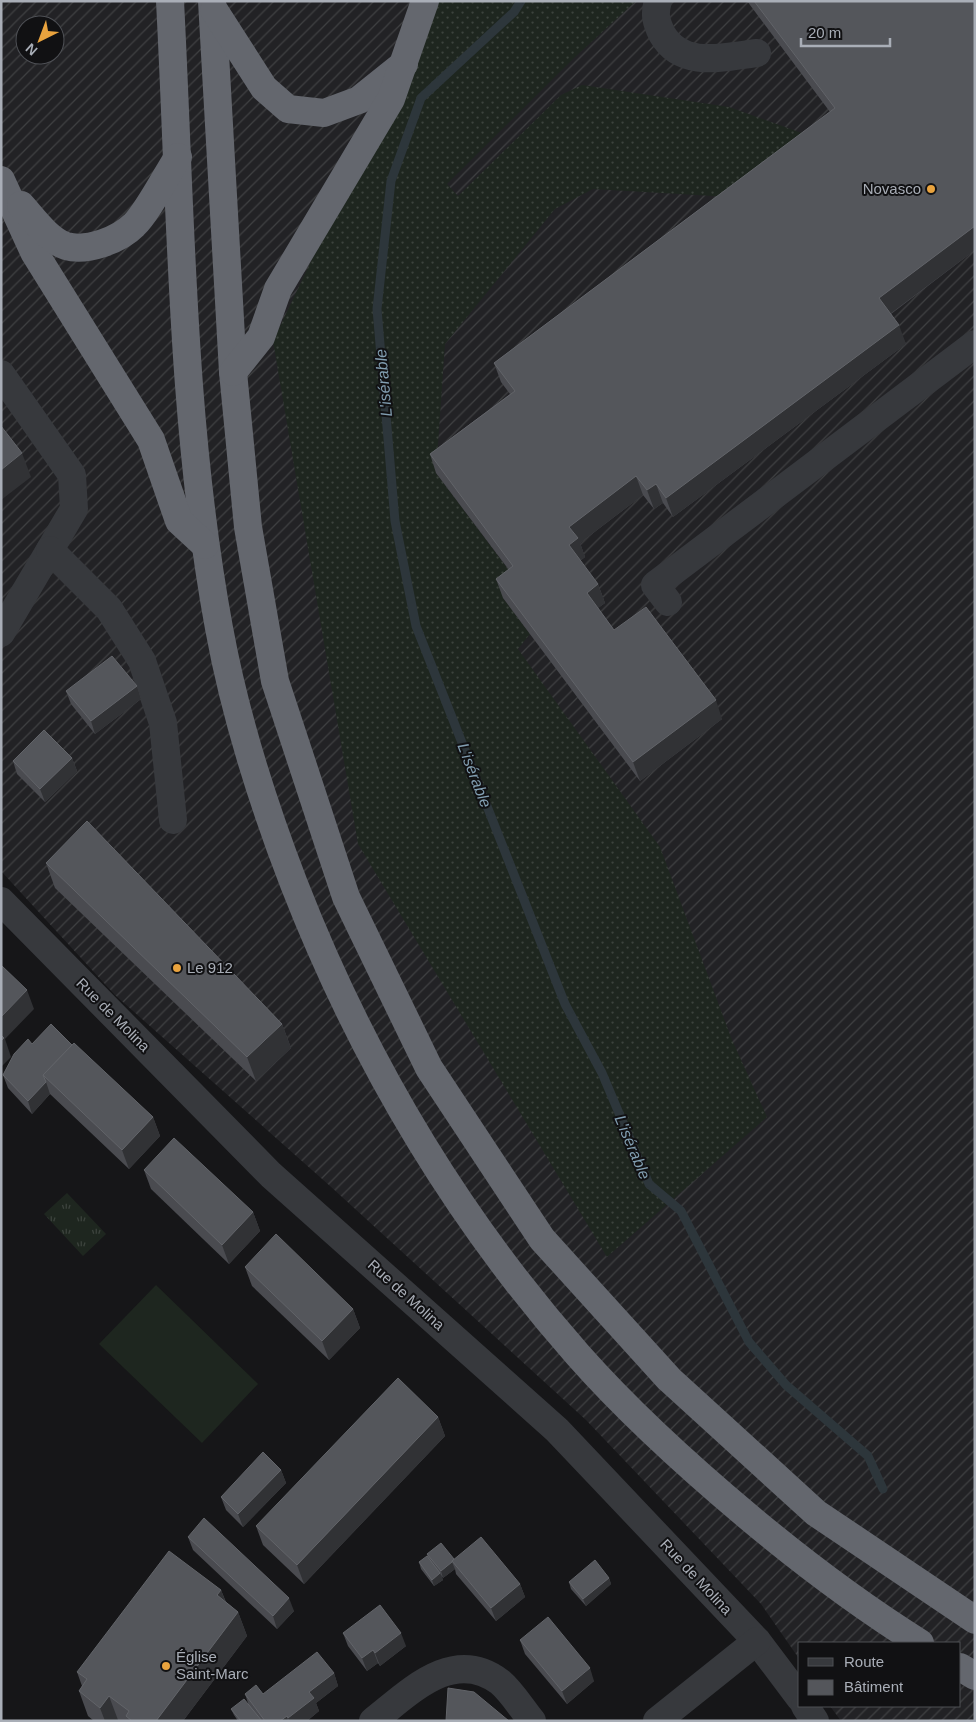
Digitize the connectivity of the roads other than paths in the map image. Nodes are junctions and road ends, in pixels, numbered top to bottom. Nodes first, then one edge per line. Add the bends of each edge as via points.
1 (170, 1) edge
2 (425, 1) edge
3 (658, 1) edge
4 (212, 5) edge
5 (757, 53) dead end
6 (404, 64) junction
7 (178, 157) junction
8 (3, 183) edge
9 (975, 344) edge
10 (233, 372) junction
11 (1, 374) edge
12 (205, 546) junction
13 (50, 550) junction
14 (668, 602) dead end
15 (1, 633) edge
16 (173, 820) dead end
17 (1, 901) edge
18 (975, 1620) edge
19 (757, 1641) junction
20 (919, 1642) edge
21 (961, 1668) edge
22 (975, 1676) edge
23 (798, 1695) edge
24 (806, 1707) edge
25 (372, 1721) edge
26 (532, 1721) edge
27 (657, 1721) edge
28 (815, 1721) edge

1 - 7 highway
2 - 6 highway
3 - 5 street via 654,14 659,28 668,44 682,54 700,60
4 - 6 highway via 264,88 288,109 324,113 359,100
4 - 10 highway
6 - 10 highway via 392,99 278,289 261,337
7 - 8 highway via 134,226 107,242 89,248 66,246 45,231
7 - 12 highway via 187,369
8 - 12 highway via 34,252 151,440 179,521
9 - 14 street via 655,585
10 - 18 highway via 248,527 275,681 346,897 429,1068 542,1238 668,1379 816,1512
11 - 13 street via 72,475 74,509
12 - 20 highway via 233,695 274,831 340,994 431,1160 528,1294 629,1410 773,1537 834,1585
13 - 15 street
13 - 16 street via 109,609 142,661 163,723
17 - 19 street, Rue de Molina via 271,1175 557,1430
19 - 23 street, Rue de Molina
19 - 27 street
21 - 22 highway
24 - 28 street
25 - 26 street via 427,1680 446,1670 462,1668 482,1673 500,1683

